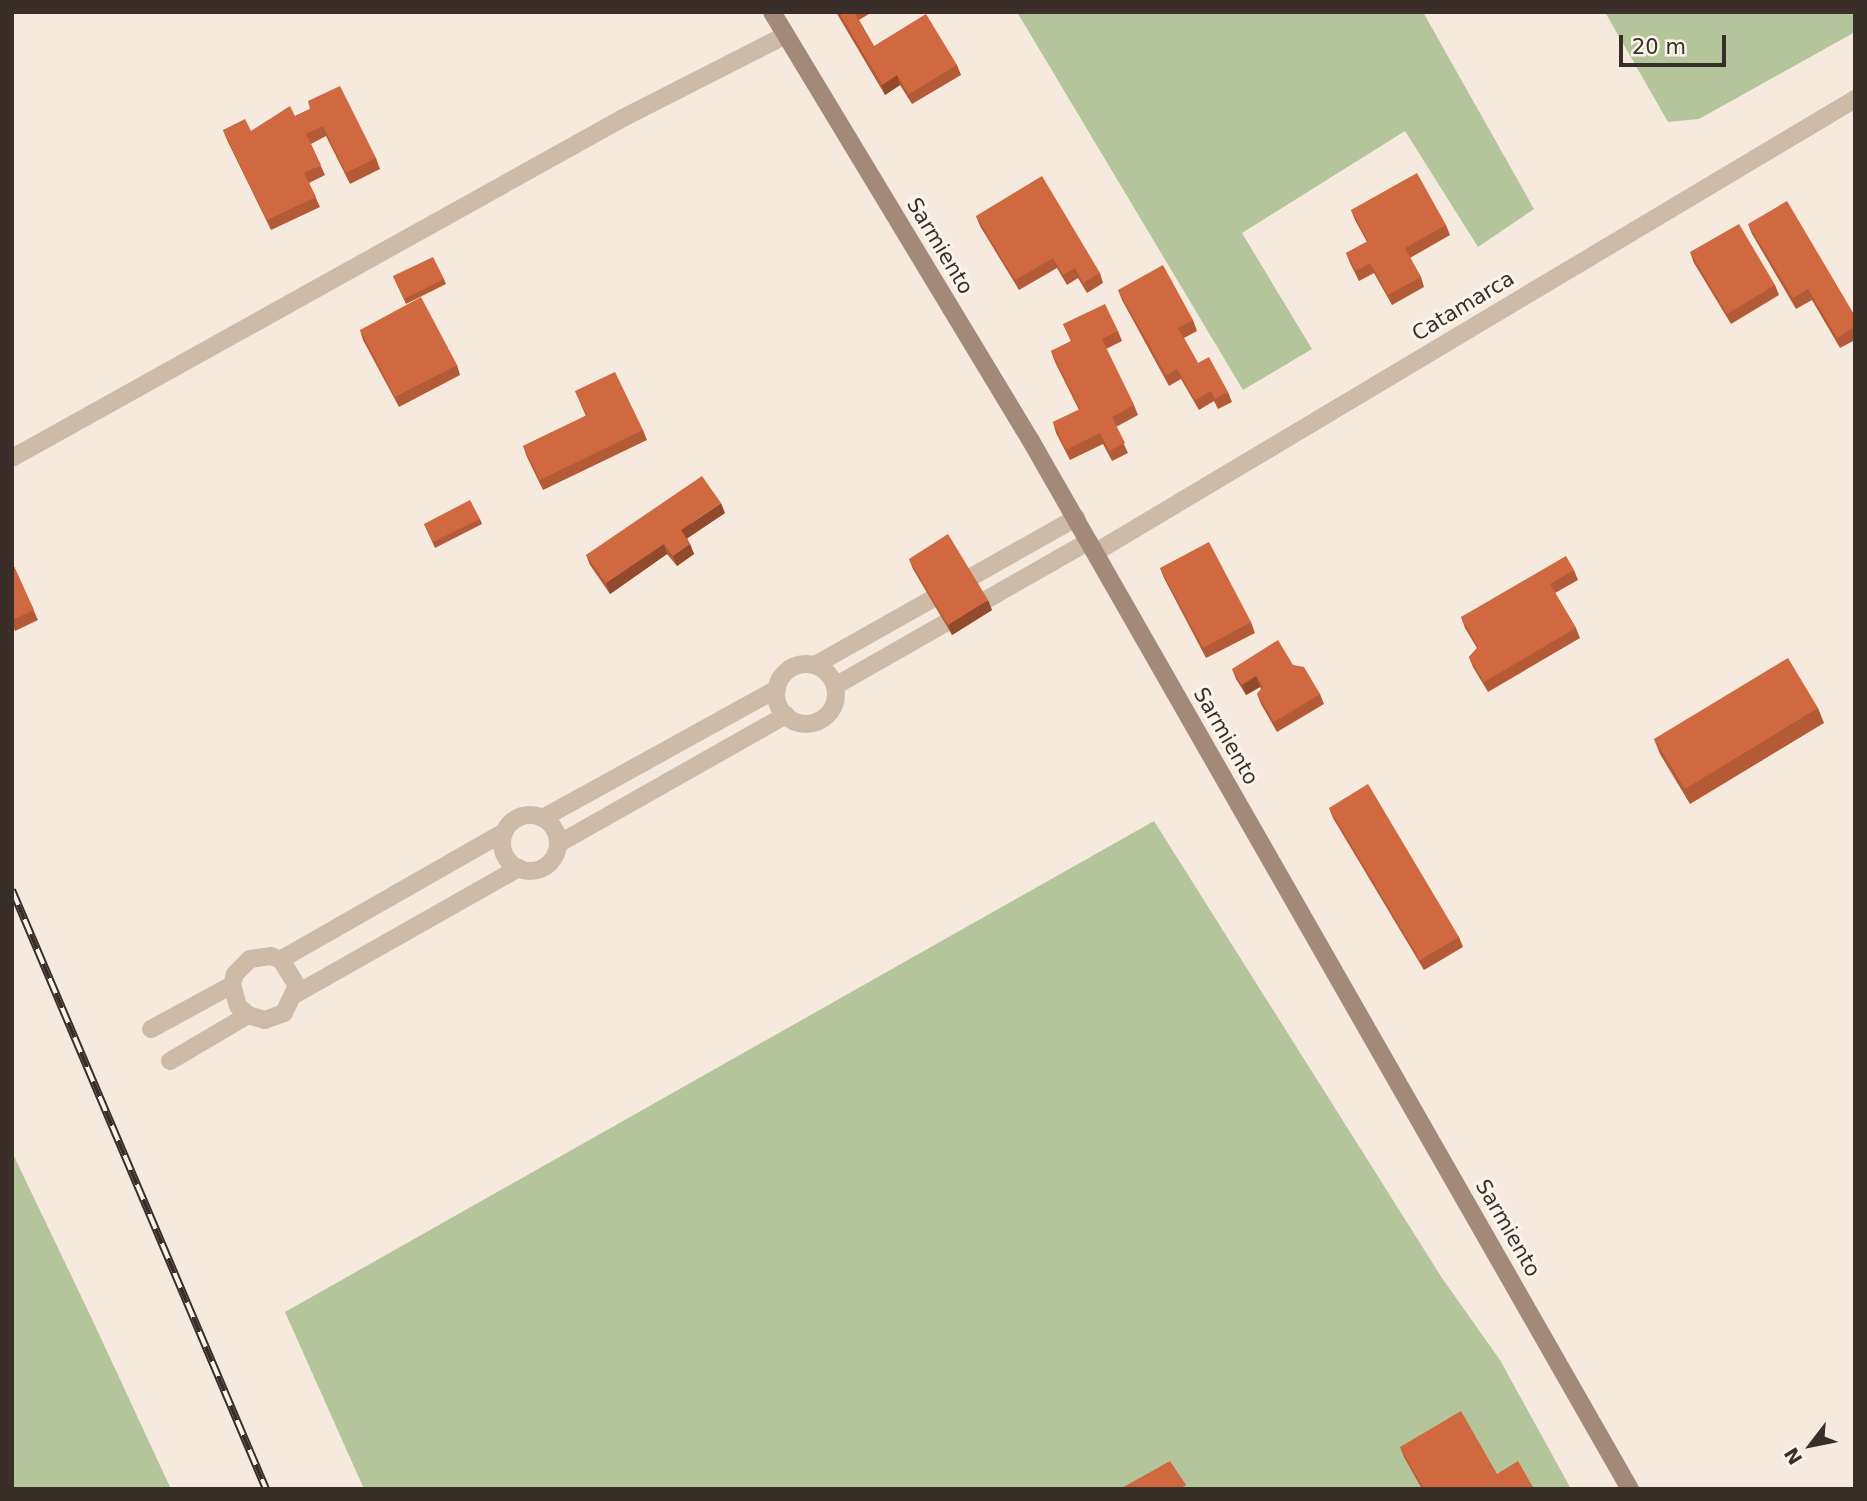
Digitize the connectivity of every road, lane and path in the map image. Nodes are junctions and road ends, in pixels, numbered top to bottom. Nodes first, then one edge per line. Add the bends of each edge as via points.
1 (772, 12) edge
2 (786, 35) junction
3 (1855, 99) edge
4 (12, 458) edge
5 (1076, 518) junction
6 (1092, 547) junction
7 (815, 665) junction
8 (835, 686) junction
9 (777, 689) junction
10 (786, 715) junction
11 (543, 818) junction
12 (504, 832) junction
13 (558, 844) junction
14 (519, 868) junction
15 (280, 960) junction
16 (232, 985) junction
17 (296, 994) junction
18 (248, 1015) junction
19 (152, 1029) dead end
20 (170, 1061) dead end
21 (1630, 1489) edge

1 - 2 main road, Sarmiento
2 - 4 street via 623,118
2 - 5 main road, Sarmiento
3 - 6 street, Catamarca
5 - 6 main road, Sarmiento
5 - 7 street
6 - 8 street, Catamarca
6 - 21 main road, Sarmiento
7 - 8 street
7 - 9 street via 795,666 782,676
8 - 10 street via 834,706 822,720 803,724
9 - 10 street
9 - 11 street
10 - 13 street
11 - 12 street via 516,818
11 - 13 street via 556,831
12 - 14 street via 503,851
12 - 15 street
13 - 14 street via 548,865 531,871
14 - 17 street
15 - 16 street via 250,958 235,974
15 - 17 street via 295,976
16 - 18 street via 238,1006
16 - 19 street
17 - 18 street via 291,1006 275,1018
18 - 20 street

